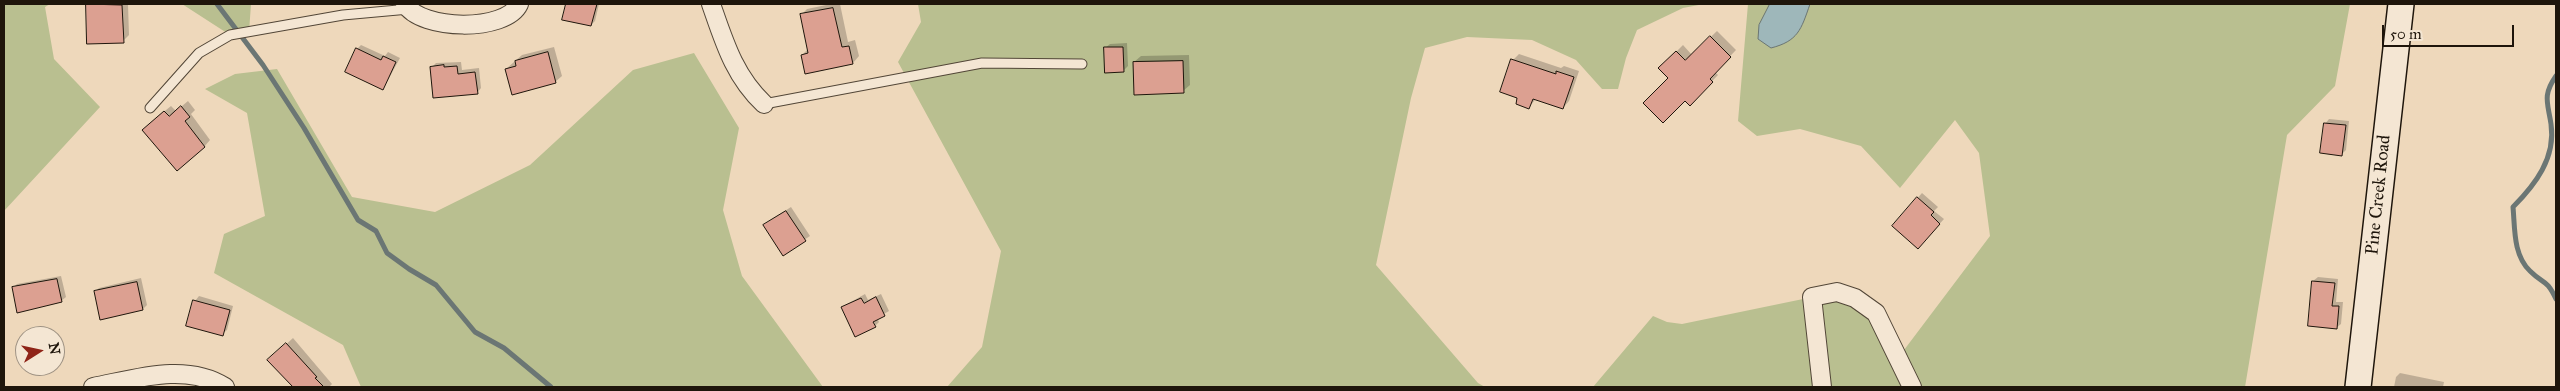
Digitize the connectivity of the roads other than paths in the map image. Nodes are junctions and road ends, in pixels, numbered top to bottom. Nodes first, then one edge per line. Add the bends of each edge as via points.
1 (518, 4) edge
2 (710, 4) edge
3 (2401, 4) edge
4 (407, 7) edge
5 (1082, 64) dead end
6 (764, 104) joint
7 (150, 108) dead end
8 (93, 387) edge
9 (225, 387) edge
10 (1822, 387) edge
11 (1912, 387) edge
12 (2358, 387) edge

1 - 4 street via 516,10 502,19 458,24 433,23
2 - 6 street via 737,71 750,91
3 - 12 street, Pine Creek Road
4 - 7 lane via 230,35 199,53
5 - 6 lane via 982,63
8 - 9 street via 160,374 180,374
10 - 11 street via 1812,297 1837,292 1855,298 1876,313

